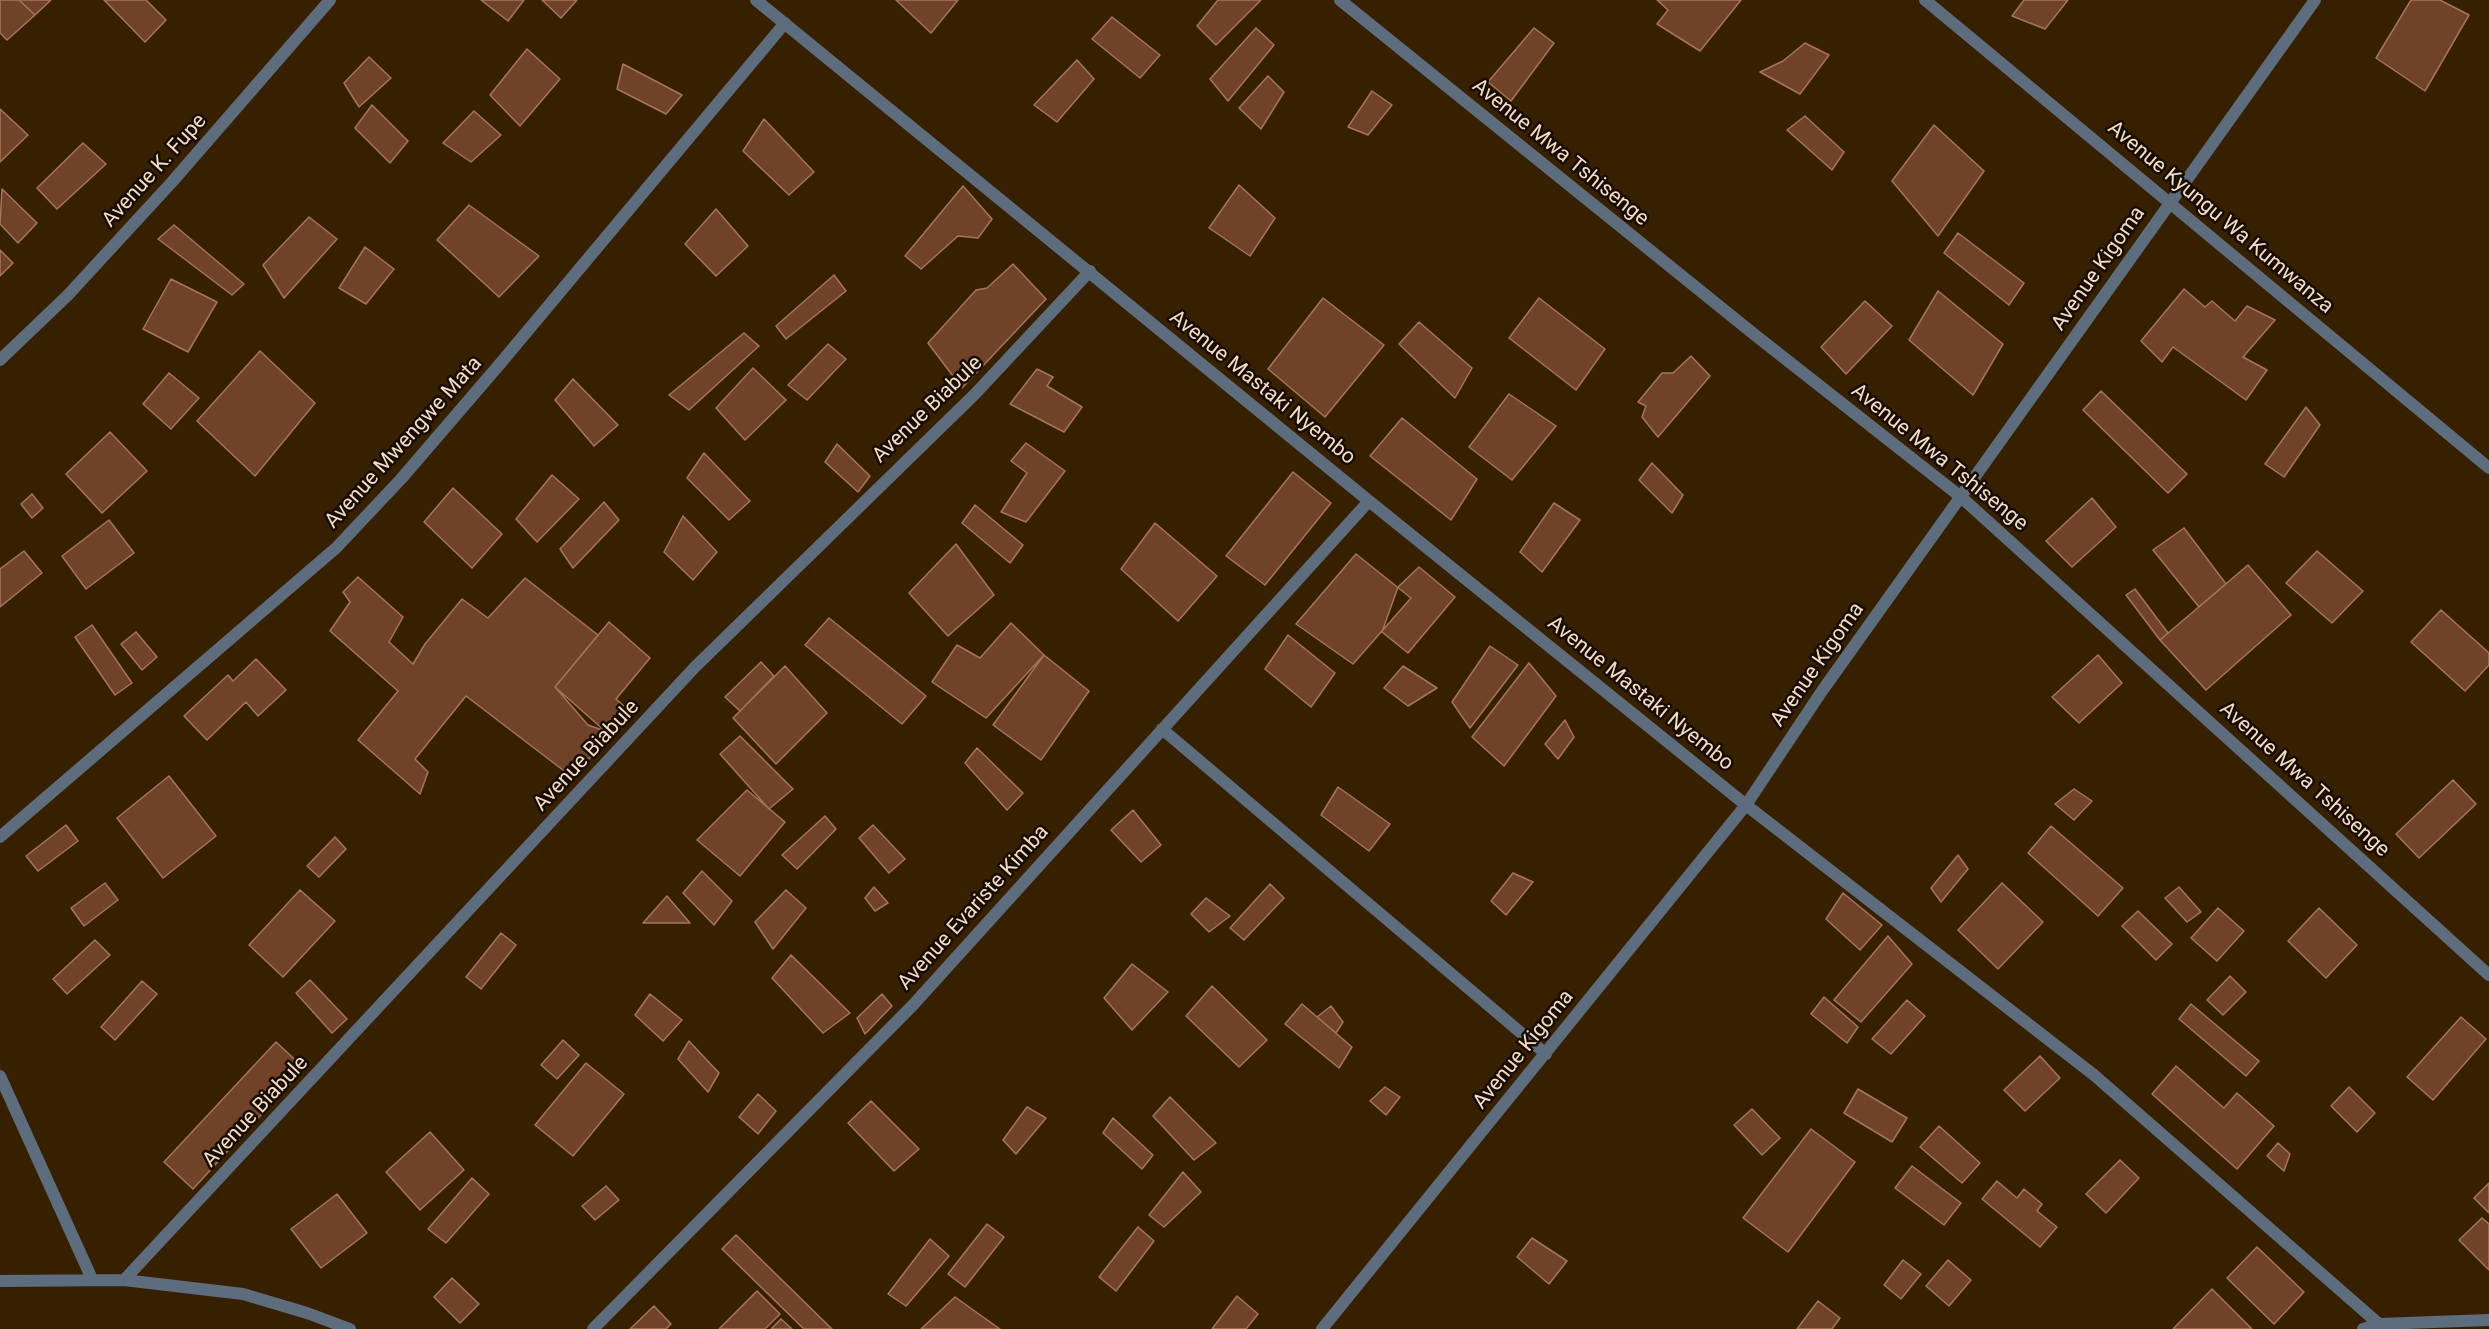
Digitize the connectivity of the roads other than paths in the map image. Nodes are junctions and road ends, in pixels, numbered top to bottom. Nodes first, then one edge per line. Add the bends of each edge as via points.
1 (330, 0) edge
2 (756, 0) edge
3 (1340, 0) edge
4 (1925, 0) edge
5 (2315, 0) edge
6 (785, 23) junction
7 (2170, 202) junction
8 (1090, 271) junction
9 (0, 360) edge
10 (2489, 468) edge
11 (1962, 497) junction
12 (1369, 501) junction
13 (1162, 729) junction
14 (1746, 805) junction
15 (0, 837) edge
16 (2489, 975) edge
17 (1546, 1054) junction
18 (0, 1076) edge
19 (92, 1279) junction
20 (124, 1280) junction
21 (0, 1281) edge
22 (2489, 1320) edge
23 (2379, 1324) junction
24 (350, 1329) edge
25 (593, 1329) edge
26 (1322, 1329) edge
27 (2363, 1329) edge

1 - 9 street, Avenue K. Fupe via 156,200 68,295
2 - 6 street, Avenue Mastaki Nyembo
3 - 11 street, Avenue Mwa Tshisenge
4 - 7 street, Avenue Kyungu Wa Kumwanza
5 - 7 street, Avenue Kigoma
6 - 8 street, Avenue Mastaki Nyembo
6 - 15 street, Avenue Mwengwe Mata via 500,365 336,548
7 - 10 street, Avenue Kyungu Wa Kumwanza
7 - 11 street, Avenue Kigoma
8 - 12 street, Avenue Mastaki Nyembo
8 - 20 street, Avenue Biabule via 975,394 695,668
11 - 14 street, Avenue Kigoma
11 - 16 street, Avenue Mwa Tshisenge
12 - 13 street, Avenue Evariste Kimba
12 - 14 street, Avenue Mastaki Nyembo
13 - 17 street
13 - 25 street, Avenue Evariste Kimba via 913,1005
14 - 17 street, Avenue Kigoma
14 - 23 street, Avenue Mastaki Nyembo via 2094,1075
17 - 26 street, Avenue Kigoma
18 - 19 street
19 - 20 street
19 - 21 street
20 - 24 street via 243,1294
22 - 23 street
23 - 27 street

